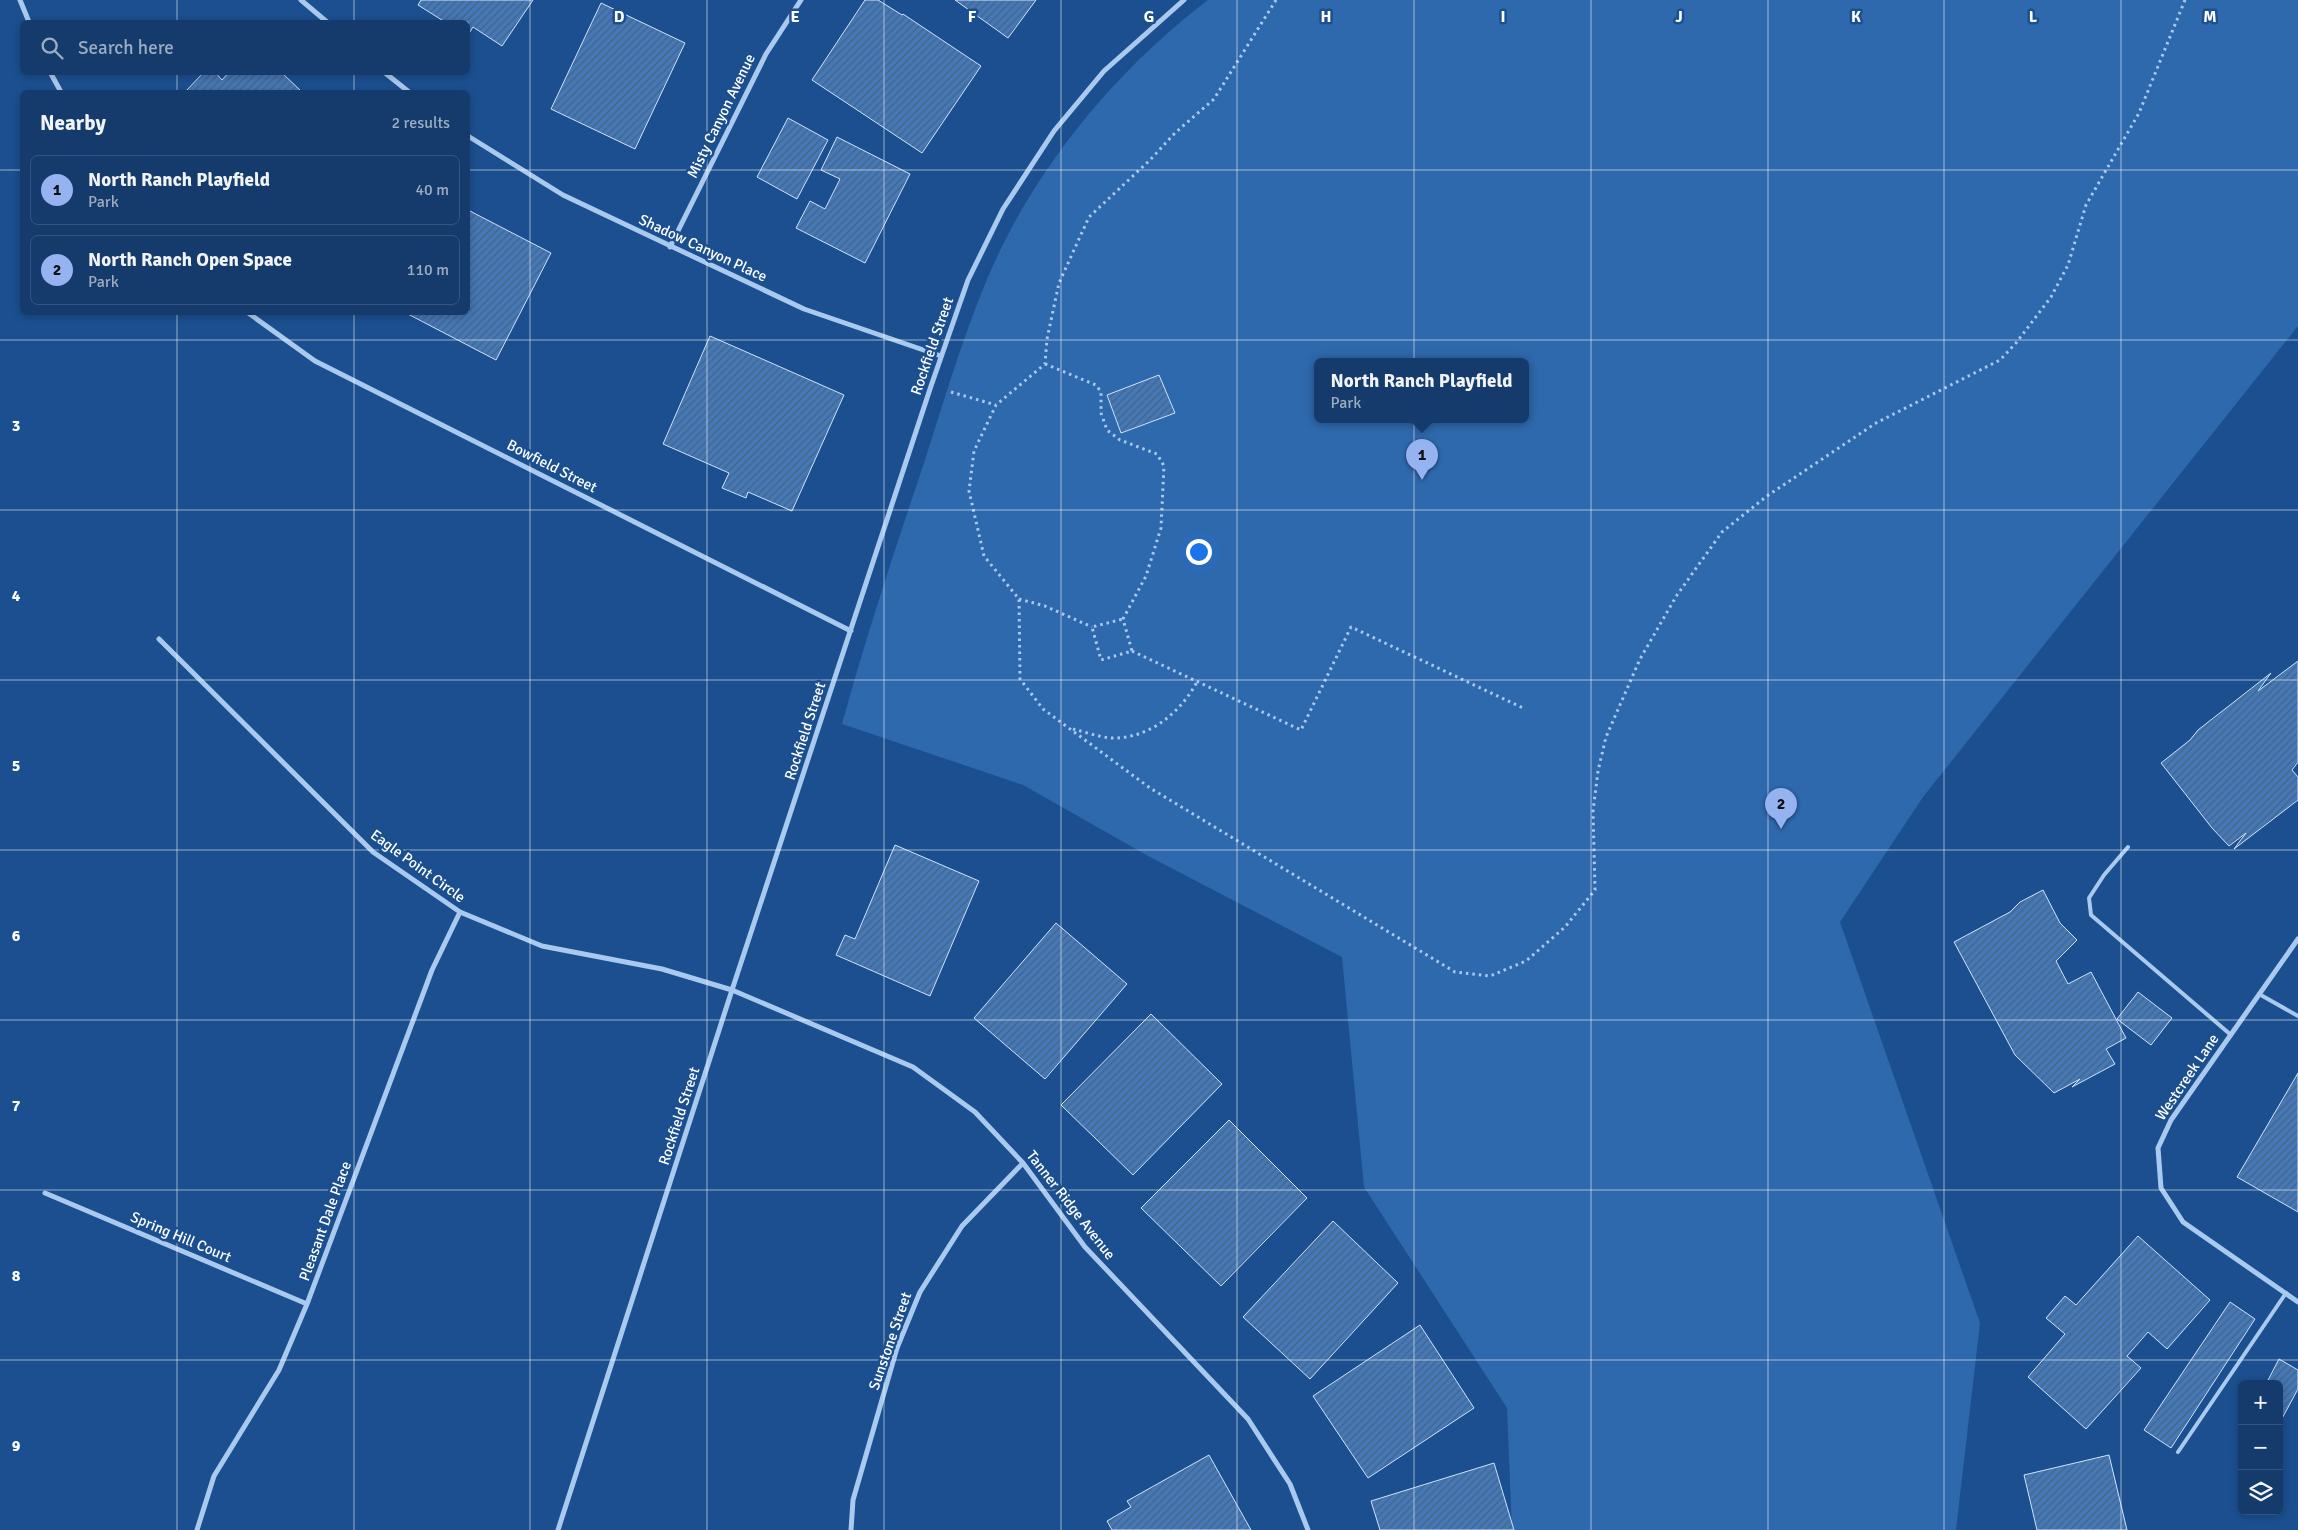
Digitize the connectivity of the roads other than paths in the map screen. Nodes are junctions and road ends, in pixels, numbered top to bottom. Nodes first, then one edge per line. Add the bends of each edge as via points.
1 (20, 0) edge
2 (301, 0) edge
3 (801, 0) edge
4 (1184, 0) edge
5 (28, 20) edge
6 (325, 20) edge
7 (52, 75) edge
8 (388, 75) edge
9 (60, 90) edge
10 (406, 90) edge
11 (470, 137) edge
12 (670, 246) junction
13 (252, 315) edge
14 (941, 356) junction
15 (851, 630) junction
16 (159, 639) dead end
17 (2128, 847) dead end
18 (460, 912) junction
19 (2298, 939) edge
20 (732, 990) junction
21 (2259, 994) junction
22 (2298, 1016) edge
23 (2231, 1035) junction
24 (1023, 1163) junction
25 (45, 1193) dead end
26 (2286, 1293) junction
27 (2298, 1302) edge
28 (307, 1304) junction
29 (2178, 1452) dead end
30 (197, 1530) edge
31 (558, 1530) edge
32 (850, 1530) edge
33 (1308, 1530) edge

1 - 5 street
2 - 6 street
3 - 12 street, Misty Canyon Avenue via 766,54
4 - 14 street, Rockfield Street via 1104,71 1054,131 1003,209 968,280
7 - 9 street
8 - 10 street
11 - 12 street, Shadow Canyon Place via 564,195
12 - 14 street, Shadow Canyon Place via 804,309
13 - 15 street, Bowfield Street via 315,361
14 - 15 street, Rockfield Street
15 - 20 street, Rockfield Street
16 - 18 street, Eagle Point Circle via 373,852
17 - 23 lane via 2089,898 2091,915
18 - 20 street, Eagle Point Circle via 542,946 662,969
18 - 28 street, Pleasant Dale Place via 432,970
19 - 21 street, Westcreek Lane
20 - 24 street, Tanner Ridge Avenue via 913,1066 975,1112
20 - 31 street, Rockfield Street
21 - 22 lane
21 - 23 street, Westcreek Lane
23 - 26 street, Westcreek Lane via 2170,1120 2158,1148 2161,1188 2183,1222
24 - 32 street, Sunstone Street via 962,1226 920,1292 897,1348 853,1500
24 - 33 street, Tanner Ridge Avenue via 1085,1247 1248,1419 1290,1484
25 - 28 street, Spring Hill Court
26 - 27 street, Westcreek Lane
26 - 29 lane
28 - 30 street, Pleasant Dale Place via 279,1370 214,1476

